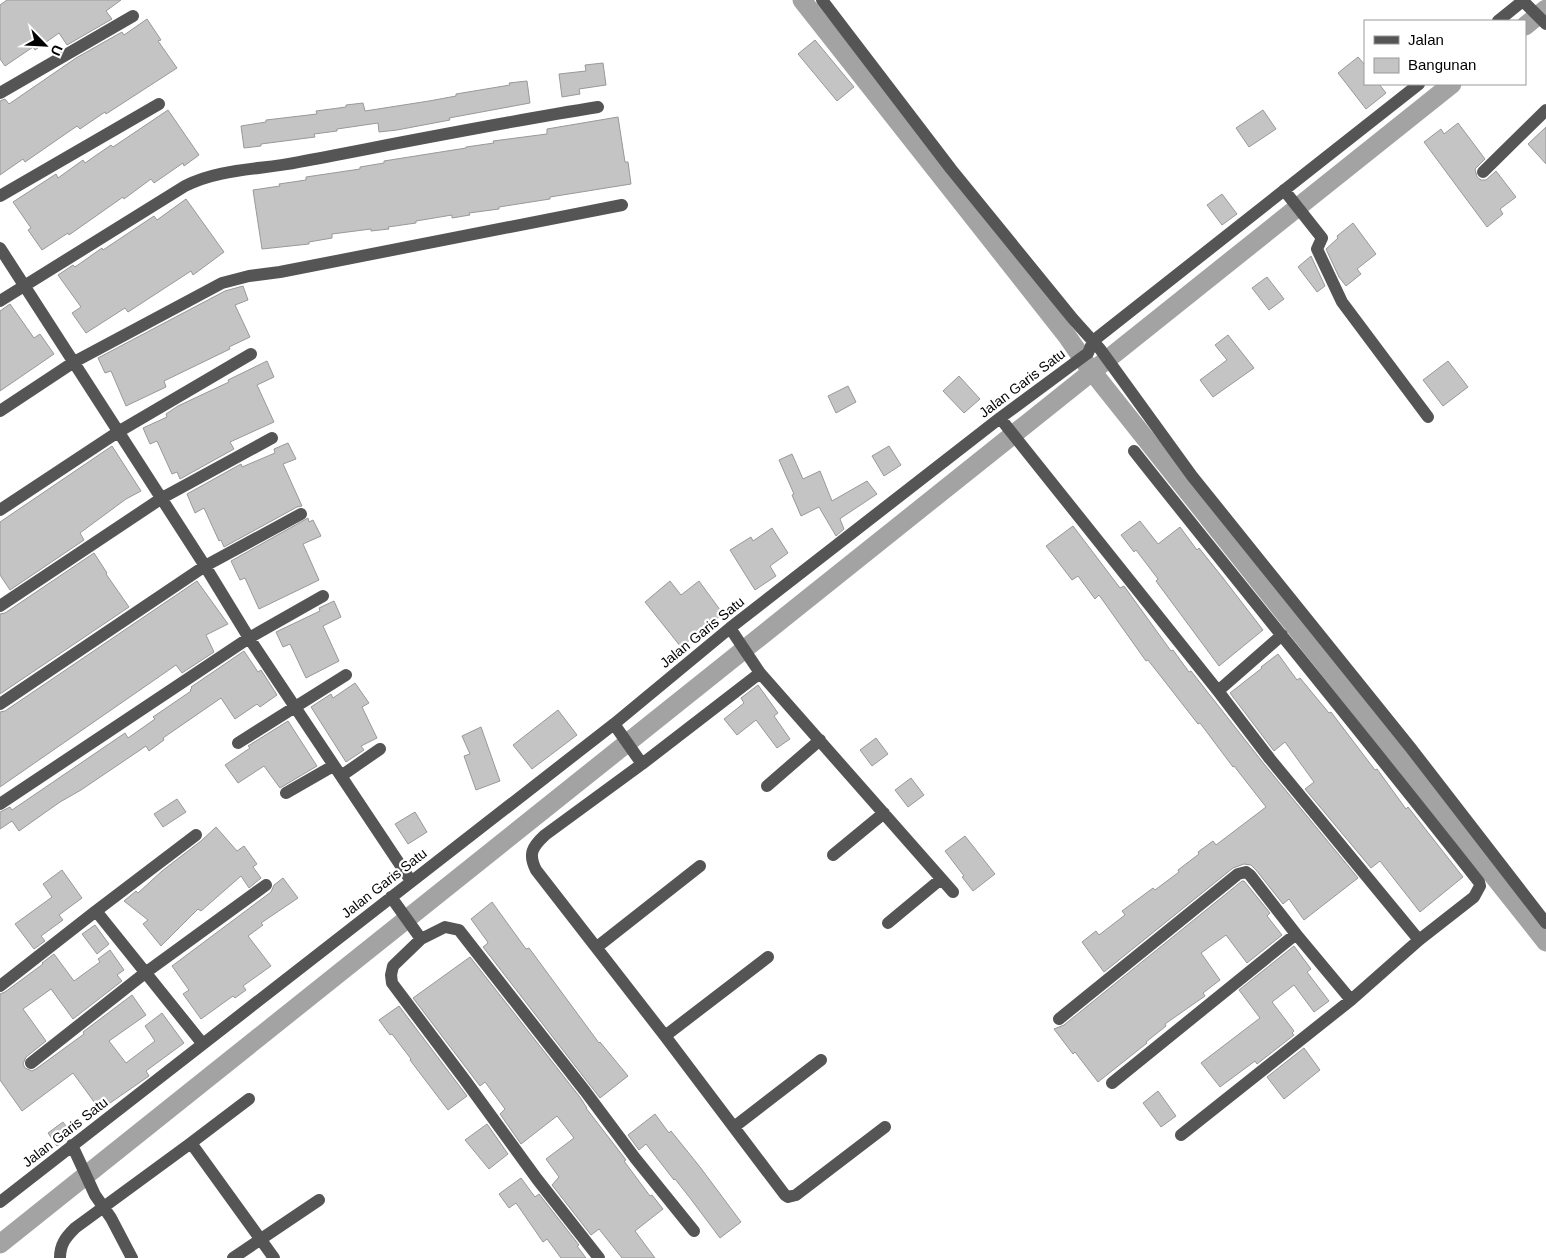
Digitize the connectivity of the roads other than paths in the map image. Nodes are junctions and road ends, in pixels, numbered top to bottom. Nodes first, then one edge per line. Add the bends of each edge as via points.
1 (822, 0) edge
2 (1527, 3) edge
3 (134, 16) dead end
4 (1500, 20) edge
5 (1546, 24) edge
6 (1417, 85) edge
7 (0, 93) edge
8 (159, 104) dead end
9 (598, 107) dead end
10 (1546, 110) edge
11 (1483, 172) dead end
12 (1284, 190) junction
13 (0, 196) edge
14 (622, 204) dead end
15 (0, 248) edge
16 (24, 286) junction
17 (0, 301) edge
18 (1093, 348) junction
19 (251, 354) dead end
20 (74, 362) junction
21 (0, 411) edge
22 (1428, 417) dead end
23 (1003, 423) junction
24 (118, 432) junction
25 (272, 438) dead end
26 (1134, 451) dead end
27 (162, 498) junction
28 (0, 510) edge
29 (301, 514) dead end
30 (205, 566) junction
31 (323, 596) dead end
32 (0, 606) edge
33 (733, 632) junction
34 (1282, 635) junction
35 (249, 638) junction
36 (757, 668) junction
37 (346, 675) dead end
38 (1218, 692) junction
39 (0, 704) edge
40 (295, 706) junction
41 (616, 727) junction
42 (820, 740) junction
43 (238, 743) dead end
44 (380, 749) dead end
45 (639, 760) junction
46 (337, 771) junction
47 (767, 786) dead end
48 (286, 793) dead end
49 (0, 804) edge
50 (884, 813) junction
51 (196, 835) dead end
52 (833, 855) dead end
53 (700, 866) dead end
54 (941, 879) junction
55 (411, 881) junction
56 (266, 885) dead end
57 (953, 892) dead end
58 (394, 900) junction
59 (96, 911) junction
60 (1546, 922) edge
61 (888, 924) dead end
62 (417, 934) junction
63 (1296, 934) junction
64 (1420, 940) junction
65 (597, 947) junction
66 (768, 957) dead end
67 (145, 973) junction
68 (0, 986) edge
69 (1351, 1000) junction
70 (1058, 1019) dead end
71 (665, 1036) junction
72 (202, 1043) junction
73 (821, 1060) dead end
74 (31, 1064) dead end
75 (1112, 1083) dead end
76 (249, 1099) dead end
77 (734, 1127) junction
78 (885, 1127) dead end
79 (1181, 1135) dead end
80 (191, 1143) junction
81 (72, 1145) junction
82 (2, 1196) edge
83 (318, 1200) dead end
84 (103, 1208) junction
85 (694, 1231) dead end
86 (261, 1239) junction
87 (60, 1258) edge
88 (132, 1258) edge
89 (232, 1258) edge
90 (274, 1258) edge
91 (599, 1258) edge

1 - 18 street
2 - 4 street
2 - 5 street
3 - 7 street
6 - 12 street, Jalan Garis Satu
8 - 13 street
9 - 16 street via 199,179
10 - 11 street
12 - 18 street, Jalan Garis Satu
12 - 22 street via 1322,238 1317,249 1342,302
14 - 20 street via 234,279
15 - 16 street
16 - 17 street
16 - 20 street
18 - 23 street, Jalan Garis Satu
18 - 60 street via 1118,374 1198,483
19 - 24 street
20 - 21 street
20 - 24 street
23 - 33 street, Jalan Garis Satu
23 - 38 street
24 - 27 street
24 - 28 street
25 - 27 street
26 - 34 street
27 - 30 street
27 - 32 street
29 - 30 street
30 - 35 street
30 - 39 street
31 - 35 street
33 - 36 street
33 - 41 street, Jalan Garis Satu
34 - 38 street
34 - 64 street via 1479,882 1474,897
35 - 40 street
35 - 49 street
36 - 42 street
36 - 45 street
37 - 40 street
38 - 64 street
40 - 43 street
40 - 46 street
41 - 45 street
41 - 55 street, Jalan Garis Satu
42 - 47 street
42 - 50 street
44 - 46 street
45 - 65 street via 545,835 532,852 531,860 536,870
46 - 48 street
46 - 55 street
50 - 52 street
50 - 54 street
51 - 59 street
53 - 65 street
54 - 57 street
54 - 61 street
55 - 58 street, Jalan Garis Satu
56 - 67 street
58 - 62 street
58 - 72 street, Jalan Garis Satu
59 - 67 street
59 - 68 street
62 - 85 street via 444,927 459,930
62 - 91 street via 393,966 392,983
63 - 69 street
63 - 70 street via 1250,874 1238,874
63 - 75 street
64 - 69 street
65 - 71 street
66 - 71 street
67 - 72 street
67 - 74 street
69 - 79 street
71 - 77 street
72 - 81 street, Jalan Garis Satu
73 - 77 street
76 - 80 street
77 - 78 street via 788,1197 796,1195
80 - 84 street
80 - 86 street
81 - 82 street, Jalan Garis Satu
81 - 84 street
83 - 86 street
84 - 87 street via 64,1240
84 - 88 street
86 - 89 street
86 - 90 street

